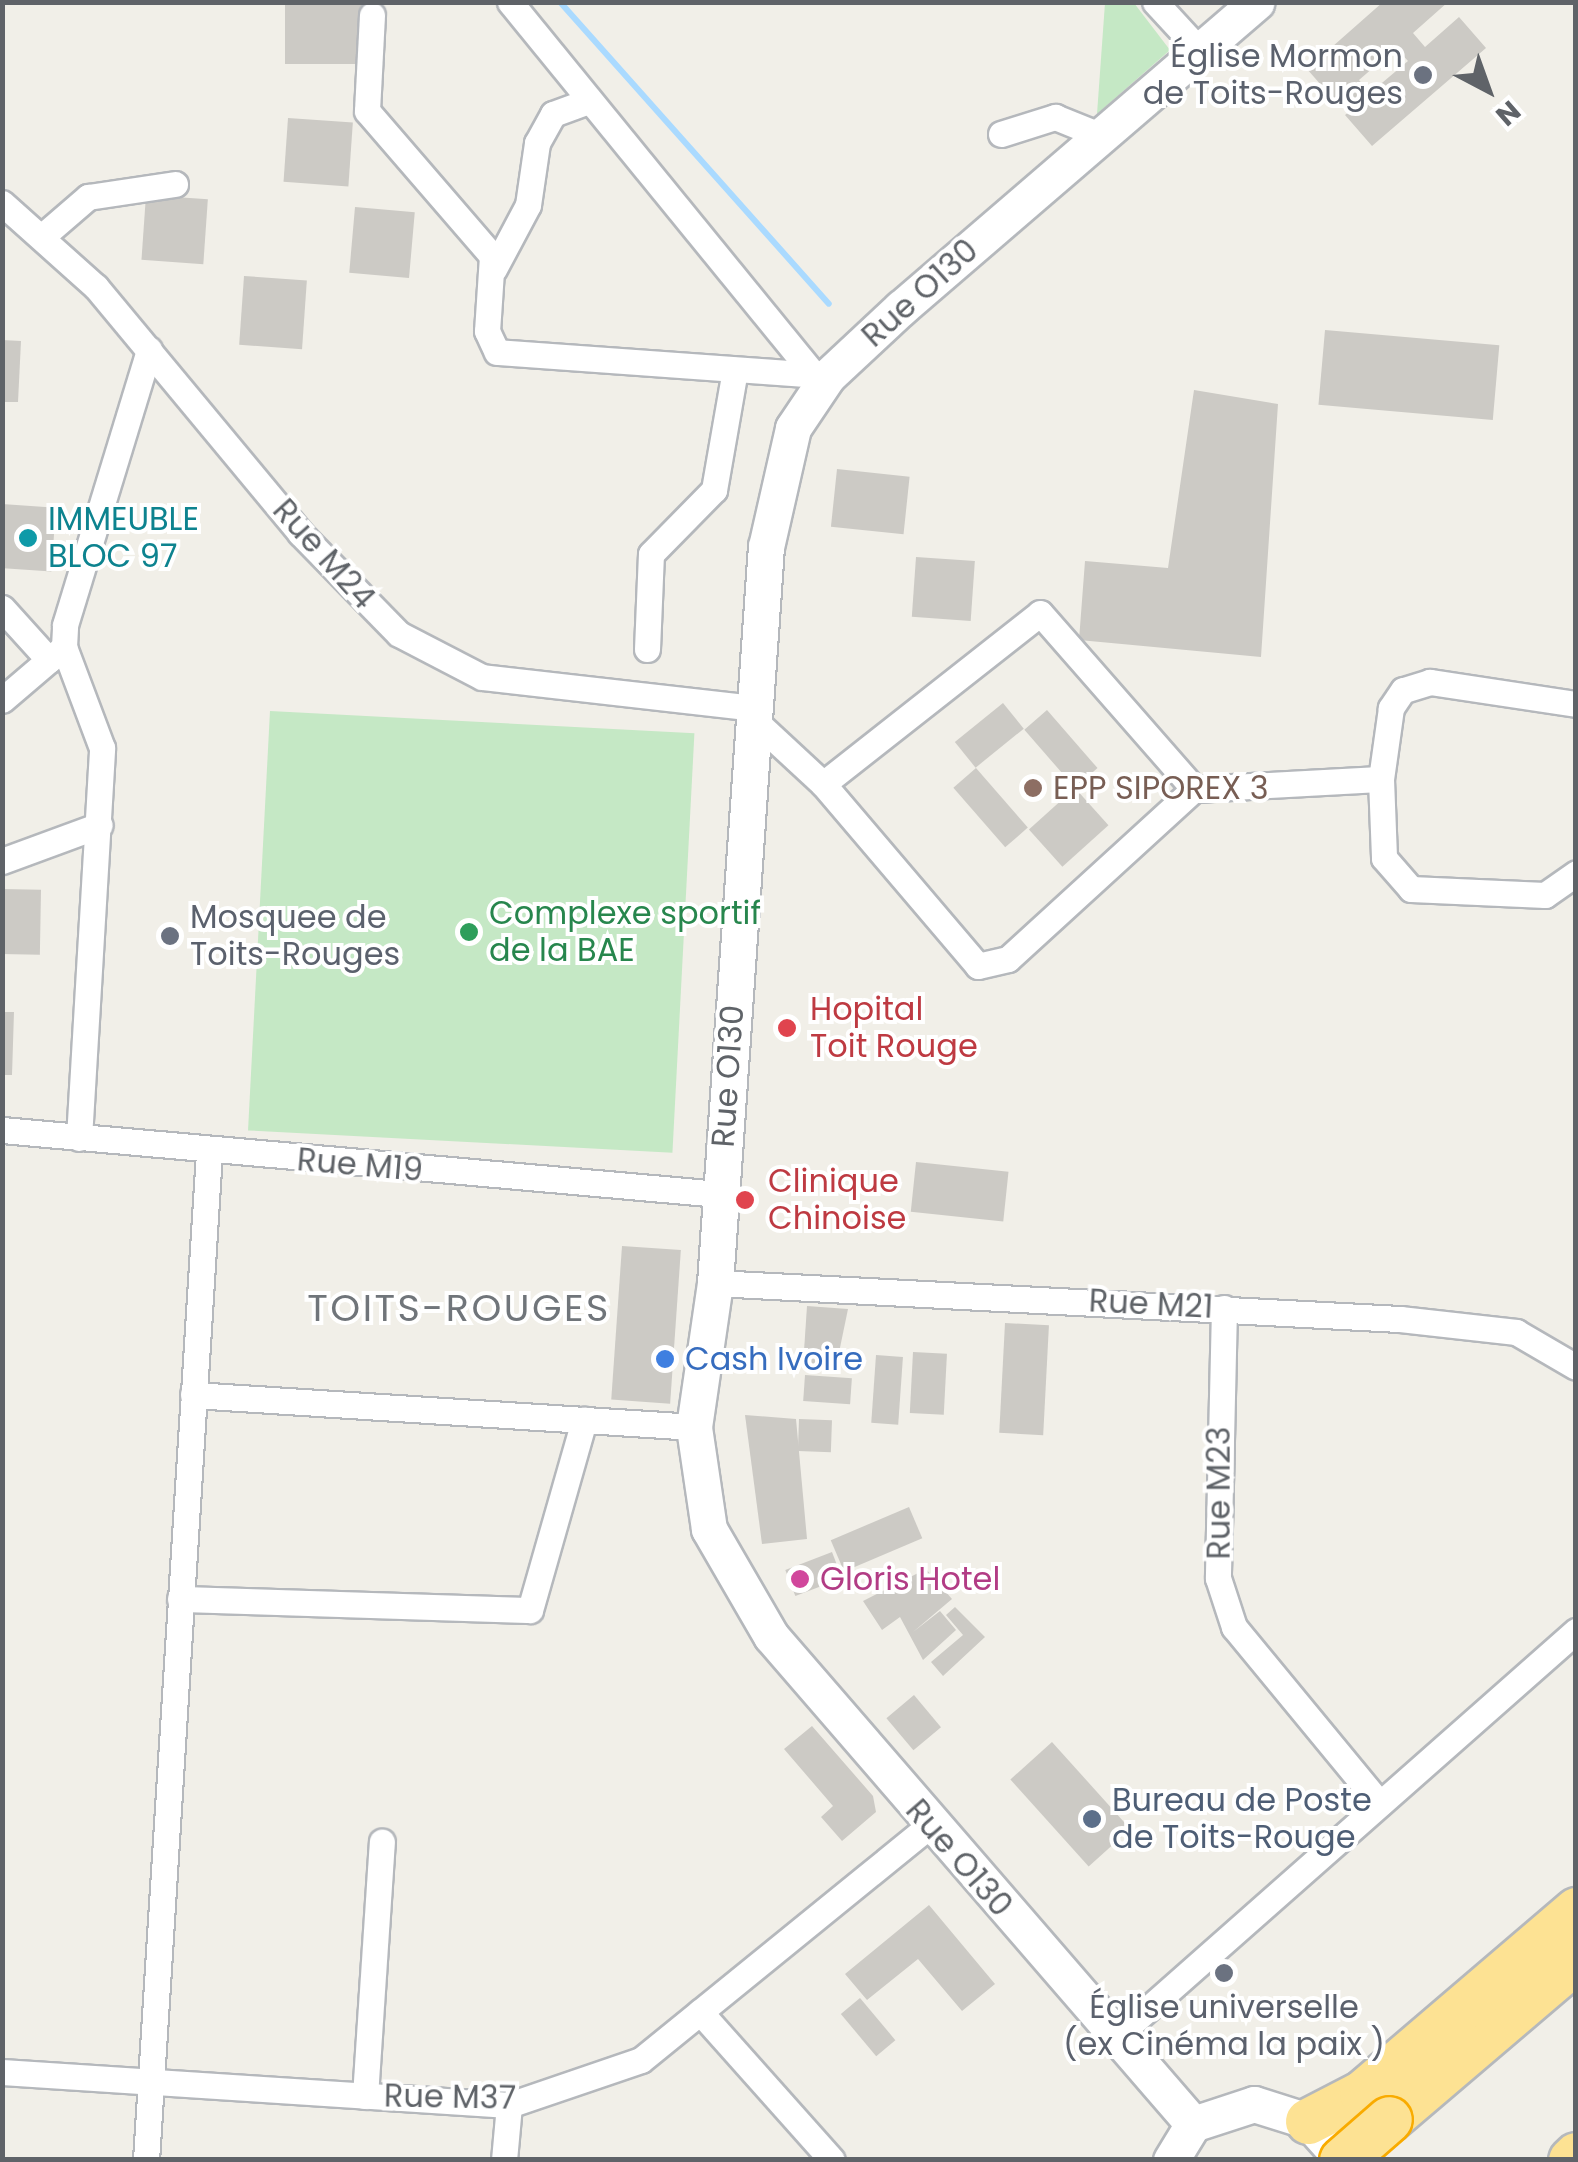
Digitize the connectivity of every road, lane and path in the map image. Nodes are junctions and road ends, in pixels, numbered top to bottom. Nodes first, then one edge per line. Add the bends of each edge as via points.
1 (510, 2) edge
2 (1155, 2) edge
3 (1257, 2) edge
4 (372, 15) dead end
5 (1202, 53) junction
6 (588, 101) junction
7 (1001, 134) dead end
8 (1102, 136) junction
9 (175, 184) dead end
10 (2, 203) edge
11 (45, 234) junction
12 (494, 269) junction
13 (150, 350) junction
14 (735, 370) junction
15 (819, 374) junction
16 (2, 608) edge
17 (647, 649) dead end
18 (56, 653) junction
19 (2, 700) edge
20 (1576, 704) edge
21 (754, 714) junction
22 (1381, 779) junction
23 (823, 784) junction
24 (1194, 789) junction
25 (100, 825) junction
26 (2, 860) edge
27 (1576, 873) edge
28 (2, 1130) edge
29 (79, 1138) junction
30 (209, 1152) junction
31 (718, 1194) junction
32 (715, 1283) junction
33 (1224, 1308) junction
34 (1576, 1367) edge
35 (193, 1395) junction
36 (584, 1420) junction
37 (694, 1427) junction
38 (180, 1599) junction
39 (1576, 1631) edge
40 (1380, 1804) junction
41 (929, 1826) junction
42 (382, 1842) dead end
43 (1576, 1910) edge
44 (1576, 1960) edge
45 (700, 2012) junction
46 (1116, 2037) junction
47 (2, 2072) edge
48 (148, 2080) junction
49 (365, 2096) junction
50 (509, 2105) junction
51 (1308, 2121) junction
52 (1193, 2124) junction
53 (146, 2160) edge
54 (504, 2160) edge
55 (832, 2160) edge
56 (1172, 2160) edge
57 (1342, 2160) edge

1 - 6 street
2 - 5 street
3 - 5 street, Rue O130
4 - 12 street via 368,110 483,244
5 - 8 street, Rue O130
6 - 12 street via 553,114 537,143 528,205
6 - 15 street
7 - 8 street via 1055,117
8 - 15 street, Rue O130
9 - 11 street via 88,196
10 - 11 street, Rue M24
11 - 13 street, Rue M24
12 - 14 street via 487,331 497,352
13 - 18 street
13 - 21 street, Rue M24 via 335,572 438,659 533,688
14 - 15 street
14 - 17 street via 714,490 651,554
15 - 21 street, Rue O130 via 783,456
16 - 18 street
18 - 19 street
18 - 25 street via 102,748
20 - 22 street via 1430,682 1403,690 1391,708
21 - 23 street
21 - 31 street, Rue O130
22 - 24 street
22 - 27 street via 1384,858 1411,889 1544,895
23 - 24 street via 1040,613
23 - 24 street via 978,966 1008,959
25 - 26 street
25 - 29 street
28 - 29 street, Rue M19
29 - 30 street, Rue M19
30 - 31 street, Rue M19
30 - 35 street
31 - 32 street, Rue O130
32 - 33 street, Rue M21
32 - 37 street, Rue O130
33 - 34 street, Rue M21 via 1516,1332
33 - 40 street, Rue M23 via 1218,1578 1234,1627
35 - 36 street
35 - 38 street
36 - 37 street
36 - 38 street via 530,1610
37 - 41 street, Rue O130 via 709,1529 762,1620
38 - 48 street
39 - 40 street
40 - 46 street
41 - 45 street, Rue M37
41 - 46 street, Rue O130
42 - 49 street
43 - 51 highway via 1362,2093
44 - 57 highway, bridge
45 - 50 street, Rue M37 via 606,2077
45 - 55 street
46 - 52 street, Rue O130
47 - 48 street, Rue M37
48 - 49 street, Rue M37
48 - 53 street
49 - 50 street, Rue M37
50 - 54 street
51 - 52 street via 1254,2104
51 - 57 street
52 - 56 street

